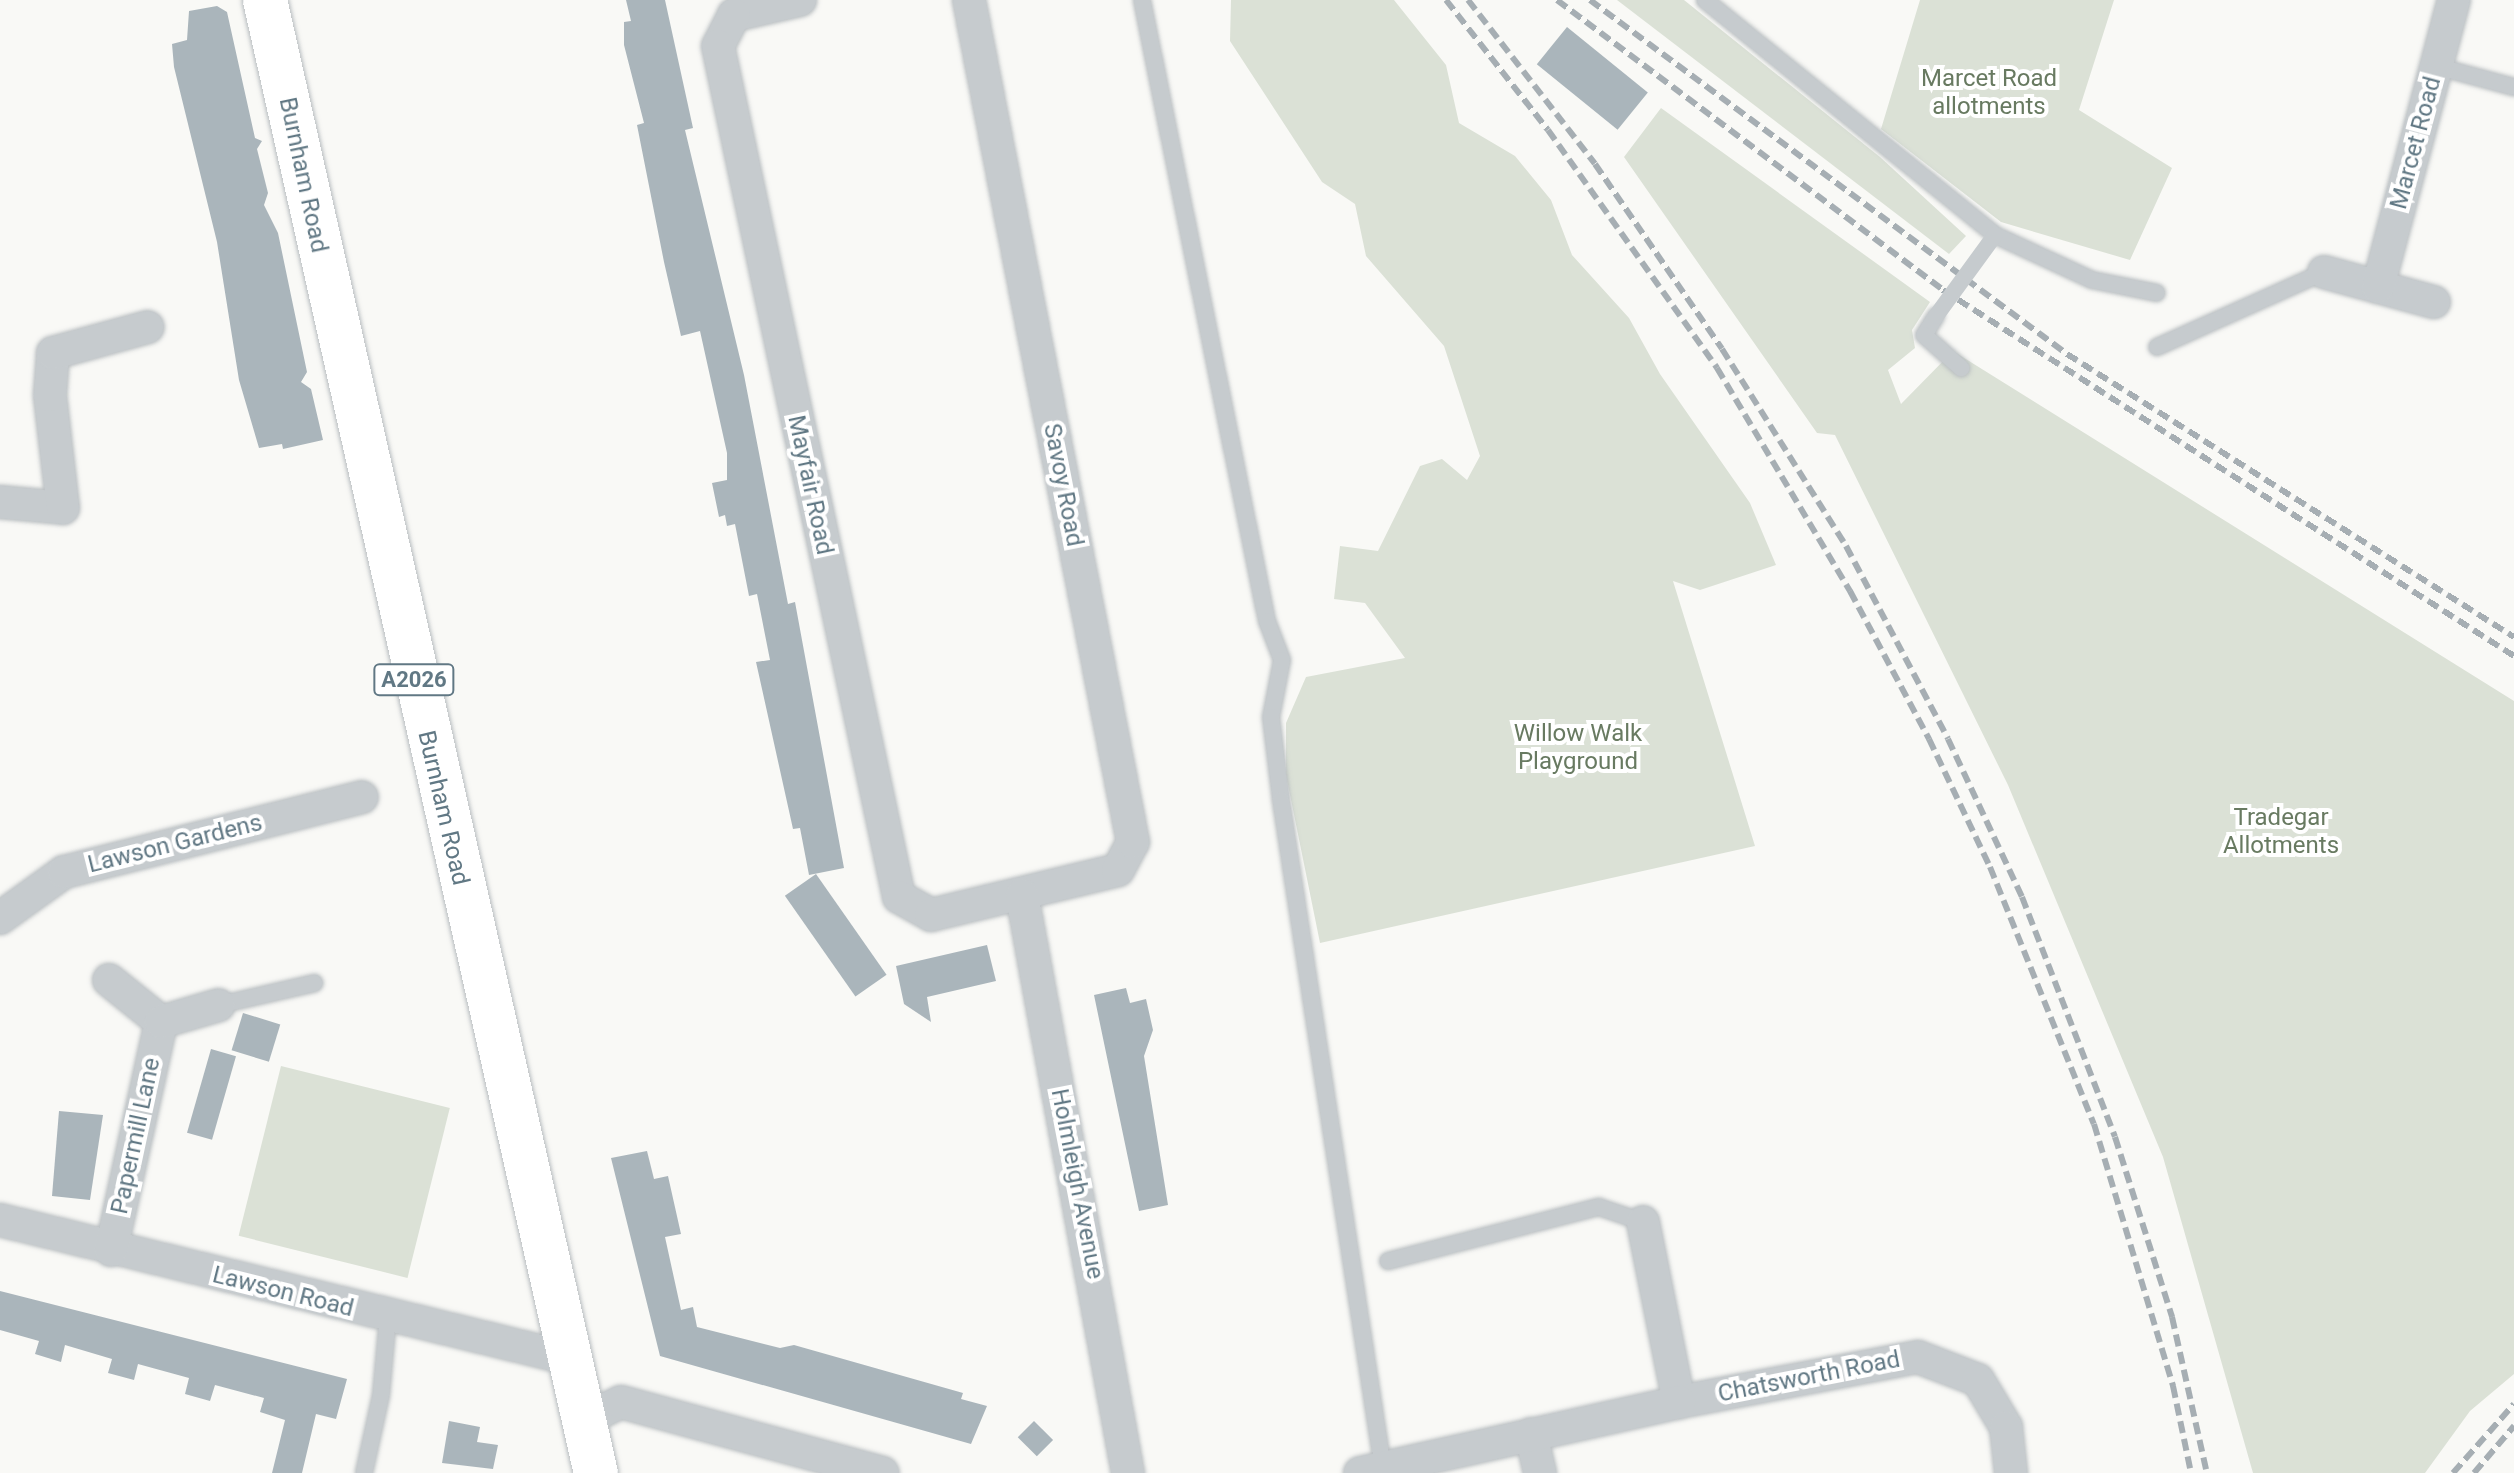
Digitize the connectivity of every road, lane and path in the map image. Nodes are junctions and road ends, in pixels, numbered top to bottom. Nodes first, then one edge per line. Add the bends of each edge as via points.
1 (265, 0) edge
2 (800, 0) edge
3 (969, 0) edge
4 (1142, 0) edge
5 (1705, 0) edge
6 (2454, 0) edge
7 (2436, 66) junction
8 (2514, 87) edge
9 (1995, 235) junction
10 (2324, 272) joint
11 (2378, 287) junction
12 (2157, 293) dead end
13 (2434, 302) dead end
14 (148, 327) dead end
15 (2157, 347) dead end
16 (1961, 368) dead end
17 (0, 502) edge
18 (362, 797) dead end
19 (1022, 895) junction
20 (0, 918) edge
21 (109, 980) dead end
22 (315, 983) dead end
23 (219, 1005) joint
24 (161, 1022) junction
25 (0, 1220) edge
26 (1643, 1222) joint
27 (111, 1250) junction
28 (1388, 1261) dead end
29 (388, 1317) junction
30 (568, 1358) junction
31 (1679, 1402) junction
32 (582, 1421) junction
33 (1531, 1434) junction
34 (1371, 1470) edge
35 (364, 1473) edge
36 (596, 1473) edge
37 (883, 1473) edge
38 (1128, 1473) edge
39 (1540, 1473) edge
40 (2011, 1473) edge

1 - 30 main road, Burnham Road / A2026
2 - 19 street, Mayfair Road via 734,15 718,46 899,897 931,915
3 - 19 street, Savoy Road via 1133,842 1118,870
4 - 34 lane via 1267,621 1282,660 1271,717
5 - 9 lane
6 - 7 street, Marcet Road
7 - 8 lane
7 - 11 street, Marcet Road
9 - 12 lane via 2092,280
9 - 16 lane, bridge via 1924,335
10 - 11 street
10 - 15 lane
11 - 13 street
14 - 17 street via 53,353 50,395 63,508
18 - 20 street, Lawson Gardens via 64,872
19 - 38 street, Holmleigh Avenue
21 - 24 street
22 - 23 lane
23 - 24 street
24 - 27 street, Papermill Lane
25 - 27 street, Lawson Road
26 - 28 lane via 1599,1207
26 - 31 street
27 - 29 street, Lawson Road
29 - 30 street, Lawson Road
29 - 35 lane via 381,1395
30 - 32 main road, Burnham Road / A2026
31 - 33 street, Chatsworth Road
31 - 40 street, Chatsworth Road via 1918,1357 1978,1380 2006,1427
32 - 36 main road, Burnham Road / A2026
32 - 37 street via 621,1402
33 - 34 street, Chatsworth Road
33 - 39 street

